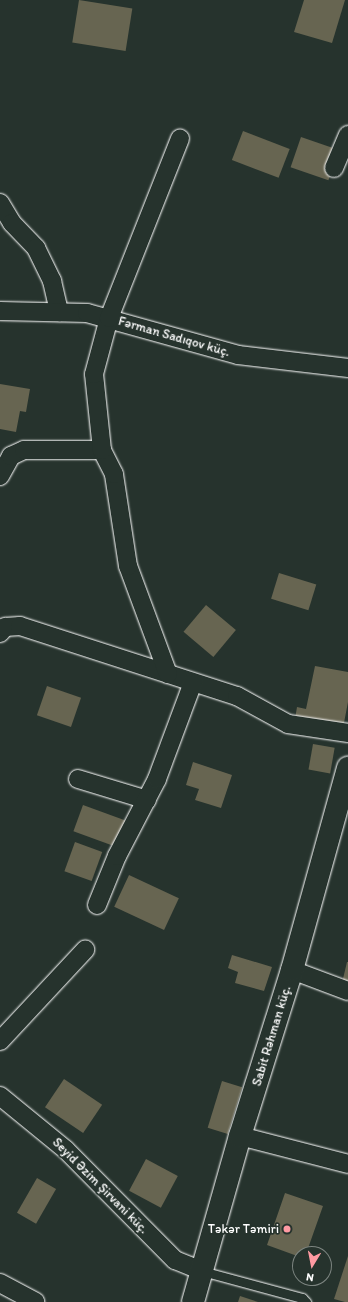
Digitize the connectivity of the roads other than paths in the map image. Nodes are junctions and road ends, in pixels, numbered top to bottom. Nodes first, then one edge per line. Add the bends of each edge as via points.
1 (348, 135) edge
2 (180, 139) dead end
3 (334, 168) dead end
4 (0, 203) edge
5 (0, 311) edge
6 (59, 312) junction
7 (109, 318) junction
8 (348, 368) edge
9 (102, 450) junction
10 (0, 476) edge
11 (0, 632) edge
12 (168, 674) junction
13 (193, 682) junction
14 (348, 732) edge
15 (348, 768) edge
16 (78, 779) dead end
17 (146, 800) junction
18 (97, 905) dead end
19 (85, 950) dead end
20 (292, 970) junction
21 (348, 991) edge
22 (0, 1041) edge
23 (0, 1096) edge
24 (240, 1136) junction
25 (348, 1164) edge
26 (202, 1271) junction
27 (0, 1283) edge
28 (35, 1302) edge
29 (193, 1302) edge
30 (306, 1302) edge

1 - 3 street
2 - 7 street
4 - 6 street via 12,223 36,248 52,281
5 - 6 street, Fərman Sadıqov küç.
6 - 7 street, Fərman Sadıqov küç. via 87,313
7 - 8 street, Fərman Sadıqov küç. via 238,355
7 - 9 street via 94,374
9 - 10 street via 24,450 11,456
9 - 12 street via 114,474 128,566
11 - 12 street via 5,627 20,626
12 - 13 street
13 - 14 street via 237,696 288,724
13 - 17 street via 157,779
15 - 20 main road, Sabit Rəhman küç.
16 - 17 street
17 - 18 street via 117,856
19 - 22 street
20 - 21 street
20 - 24 main road, Sabit Rəhman küç.
23 - 26 street, Seyid Əzim Şirvani küç. via 66,1150 175,1260
24 - 25 street
24 - 26 main road, Sabit Rəhman küç.
26 - 29 main road, Sabit Rəhman küç.
26 - 30 lane via 302,1298
27 - 28 street

